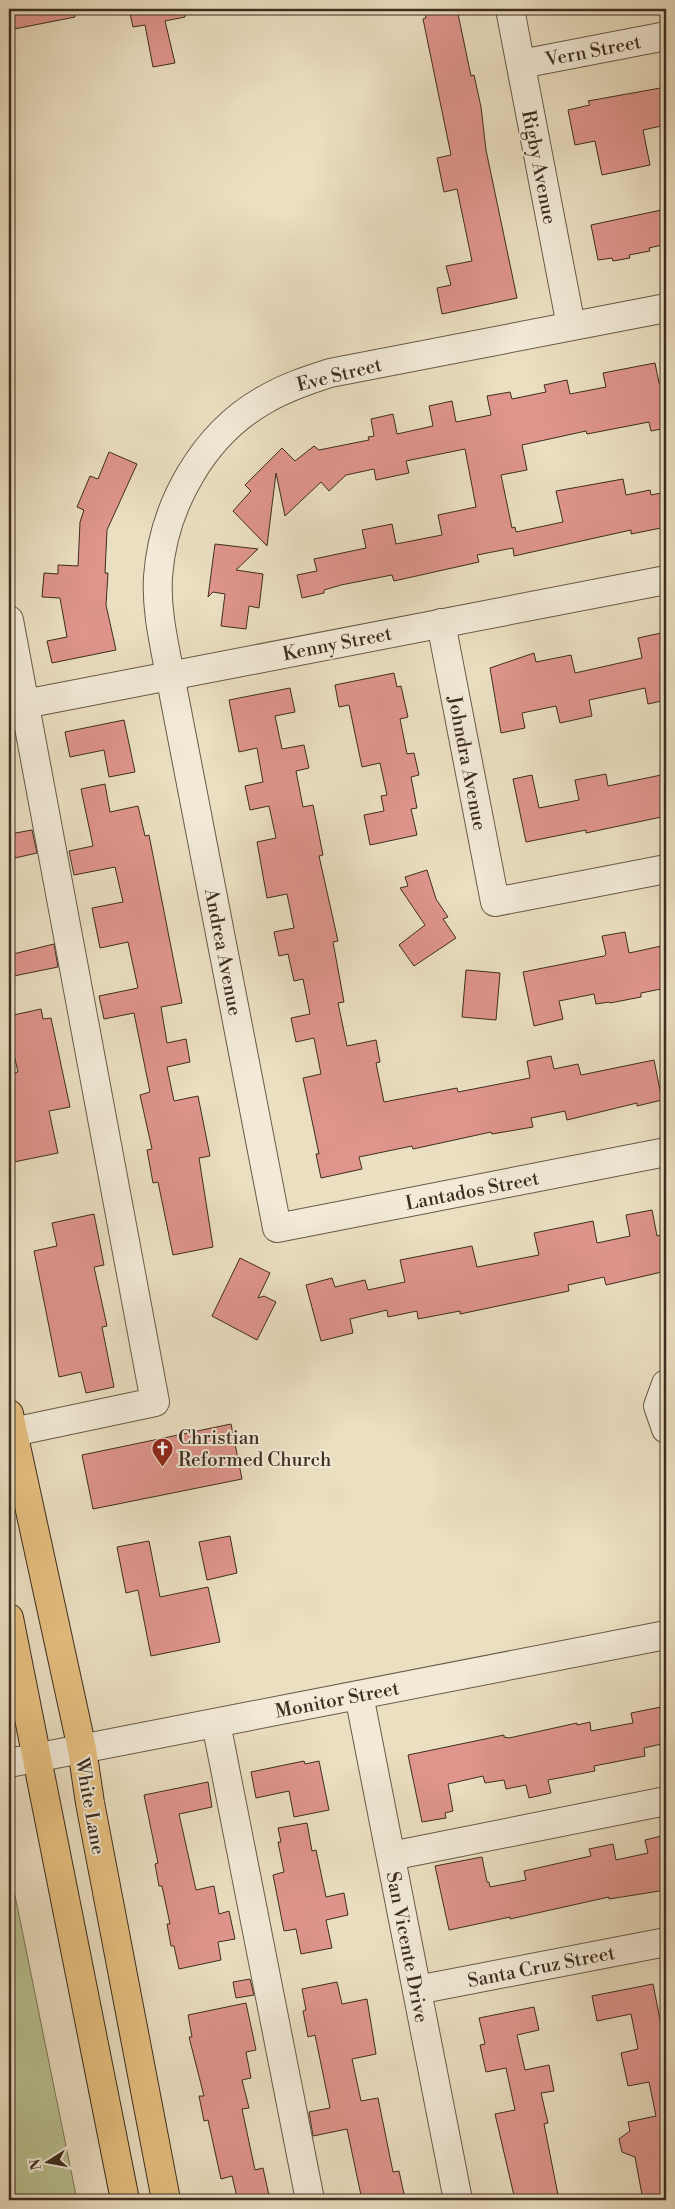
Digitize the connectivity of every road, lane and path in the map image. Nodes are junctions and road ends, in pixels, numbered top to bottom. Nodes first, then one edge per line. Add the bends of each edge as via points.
1 (510, 9) edge
2 (666, 36) edge
3 (521, 64) junction
4 (666, 308) edge
5 (571, 326) junction
6 (666, 580) edge
7 (9, 620) edge
8 (442, 623) junction
9 (170, 676) junction
10 (17, 706) edge
11 (666, 869) edge
12 (666, 1152) edge
13 (277, 1228) joint
14 (666, 1384) edge
15 (11, 1423) edge
16 (666, 1429) edge
17 (9, 1618) edge
18 (666, 1635) edge
19 (359, 1695) junction
20 (216, 1723) junction
21 (82, 1750) junction
22 (38, 1758) junction
23 (9, 1763) edge
24 (666, 1801) edge
25 (390, 1856) junction
26 (666, 1942) edge
27 (417, 1990) junction
28 (125, 2200) edge
29 (166, 2200) edge
30 (310, 2200) edge
31 (458, 2200) edge

1 - 3 street, Rigby Avenue
2 - 3 street, Vern Street
3 - 5 street, Rigby Avenue
4 - 5 street, Eve Street
5 - 9 street, Eve Street via 330,373 297,383 243,414 217,438 196,465 169,522 162,547 158,578 159,612
6 - 8 street, Kenny Street
7 - 10 street
8 - 9 street, Kenny Street
8 - 11 street, Johndra Avenue via 495,902
9 - 10 street, Kenny Street
9 - 13 street, Andrea Avenue
10 - 15 street via 155,1402
12 - 13 street, Lantados Street
14 - 16 street via 658,1406
15 - 21 main road, White Lane
17 - 22 main road
18 - 19 street, Monitor Street
19 - 20 street, Monitor Street
19 - 25 street, San Vicente Drive
20 - 21 street, Monitor Street
20 - 30 street
21 - 22 street, Monitor Street
21 - 29 main road, White Lane
22 - 23 street, Monitor Street
22 - 28 main road
24 - 25 street
25 - 27 street, San Vicente Drive
26 - 27 street, Santa Cruz Street
27 - 31 street, San Vicente Drive

